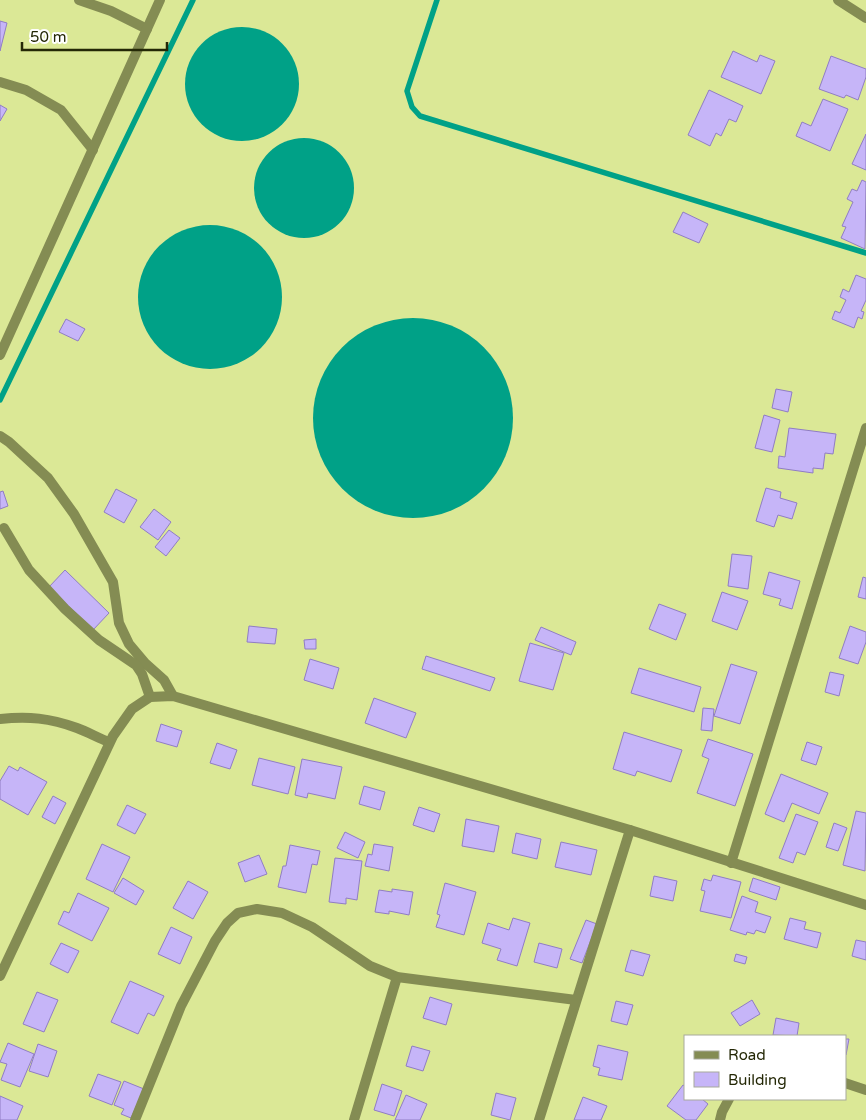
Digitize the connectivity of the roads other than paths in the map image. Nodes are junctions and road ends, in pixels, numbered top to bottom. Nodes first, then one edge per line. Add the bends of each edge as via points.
1 (79, 0) edge
2 (160, 0) edge
3 (838, 0) edge
4 (866, 18) edge
5 (147, 29) junction
6 (0, 82) edge
7 (92, 150) junction
8 (0, 355) edge
9 (866, 430) edge
10 (0, 436) edge
11 (4, 528) dead end
12 (173, 696) junction
13 (150, 697) junction
14 (0, 719) edge
15 (110, 742) junction
16 (630, 830) junction
17 (731, 863) junction
18 (866, 905) edge
19 (0, 976) edge
20 (397, 978) junction
21 (576, 1000) junction
22 (846, 1083) edge
23 (866, 1090) edge
24 (728, 1100) edge
25 (135, 1120) edge
26 (354, 1120) edge
27 (538, 1120) edge
28 (720, 1120) edge

1 - 5 street
2 - 5 street
3 - 4 street
5 - 7 street
6 - 7 street via 26,90 61,110
7 - 8 street
9 - 17 street
10 - 12 street via 48,478 74,514 112,582 119,623 129,644 164,680
11 - 13 street via 29,570 65,609 99,640 136,665
12 - 13 street
12 - 16 street
13 - 15 street via 132,708
14 - 15 street via 52,720
15 - 19 street
16 - 17 street
16 - 21 street
17 - 18 street
20 - 21 street
20 - 25 street via 370,966 312,927 282,913 257,909 238,913 215,940 181,1006
20 - 26 street
21 - 27 street
22 - 23 street
24 - 28 street

